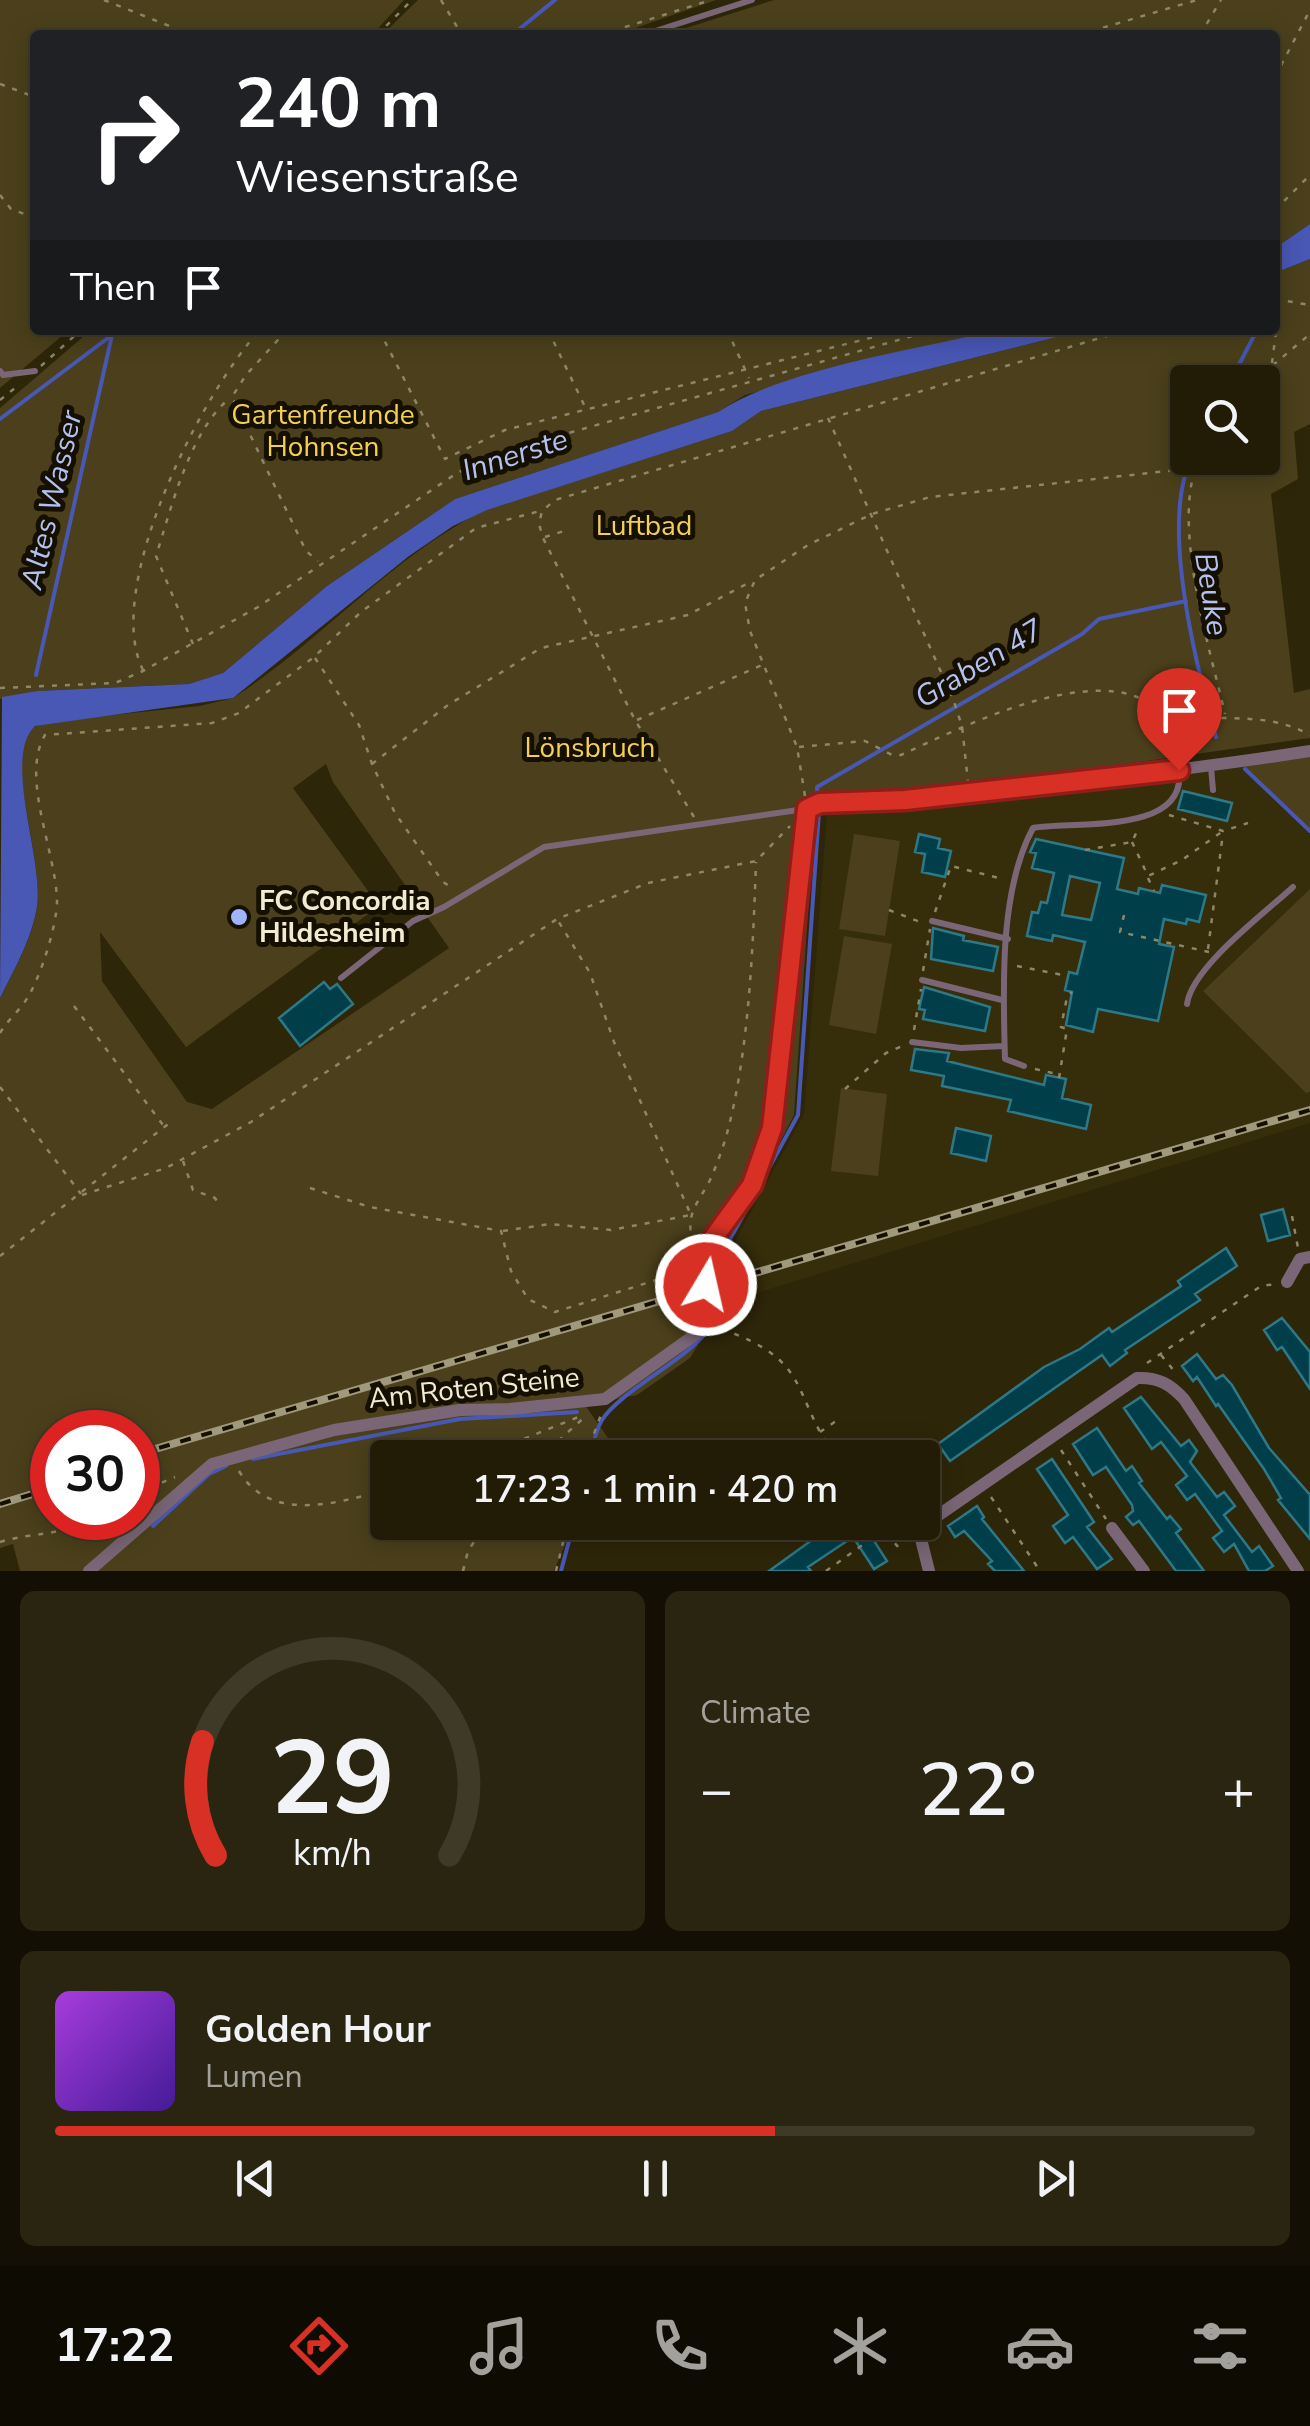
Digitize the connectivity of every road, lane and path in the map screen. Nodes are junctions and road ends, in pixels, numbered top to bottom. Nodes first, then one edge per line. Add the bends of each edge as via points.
1 (104, 0) edge
2 (412, 0) edge
3 (441, 0) edge
4 (711, 0) edge
5 (752, 0) edge
6 (1197, 0) edge
7 (1220, 0) edge
8 (1310, 10) edge
9 (179, 30) edge
10 (383, 30) edge
11 (459, 30) edge
12 (616, 30) edge
13 (659, 30) edge
14 (1095, 30) edge
15 (1203, 30) edge
16 (1280, 68) edge
17 (0, 84) edge
18 (30, 95) edge
19 (1310, 175) edge
20 (0, 195) edge
21 (1280, 205) edge
22 (30, 216) edge
23 (1280, 300) edge
24 (1310, 304) edge
25 (1310, 334) edge
26 (256, 335) edge
27 (282, 335) edge
28 (382, 335) edge
29 (550, 335) edge
30 (728, 335) edge
31 (884, 335) edge
32 (916, 335) edge
33 (1109, 335) edge
34 (1275, 335) edge
35 (1272, 365) joint
36 (0, 371) edge
37 (35, 372) dead end
38 (747, 372) junction
39 (750, 380) junction
40 (232, 400) junction
41 (587, 410) junction
42 (828, 418) junction
43 (1170, 470) edge
44 (1194, 475) edge
45 (542, 511) junction
46 (872, 514) junction
47 (564, 531) dead end
48 (543, 538) junction
49 (319, 562) junction
50 (755, 580) junction
51 (596, 636) junction
52 (194, 646) junction
53 (314, 657) junction
54 (764, 665) junction
55 (143, 671) junction
56 (0, 688) edge
57 (1226, 716) junction
58 (635, 720) junction
59 (962, 726) junction
60 (1310, 735) edge
61 (797, 747) junction
62 (1310, 751) edge
63 (372, 764) junction
64 (1210, 767) junction
65 (1179, 770) junction
66 (968, 772) dead end
67 (1213, 790) dead end
68 (807, 809) junction
69 (1160, 810) junction
70 (1143, 818) junction
71 (698, 823) junction
72 (1248, 823) dead end
73 (1223, 832) junction
74 (1132, 842) junction
75 (1085, 850) dead end
76 (756, 860) junction
77 (1148, 876) junction
78 (1014, 881) junction
79 (1293, 887) dead end
80 (1154, 891) dead end
81 (464, 894) junction
82 (889, 910) dead end
83 (1124, 915) dead end
84 (557, 919) junction
85 (932, 923) junction
86 (1008, 939) junction
87 (1208, 952) junction
88 (1220, 955) junction
89 (1005, 964) junction
90 (1068, 976) dead end
91 (341, 978) dead end
92 (922, 980) junction
93 (1072, 992) dead end
94 (1002, 1000) junction
95 (1187, 1004) dead end
96 (74, 1006) dead end
97 (0, 1033) edge
98 (912, 1042) junction
99 (1004, 1046) junction
100 (1024, 1066) joint
101 (0, 1087) edge
102 (845, 1089) dead end
103 (172, 1121) dead end
104 (164, 1126) junction
105 (183, 1159) junction
106 (310, 1188) dead end
107 (82, 1195) junction
108 (220, 1206) dead end
109 (691, 1216) junction
110 (1292, 1216) dead end
111 (502, 1231) junction
112 (0, 1256) edge
113 (1305, 1258) edge
114 (702, 1265) junction
115 (1287, 1282) joint
116 (716, 1327) dead end
117 (1138, 1378) junction
118 (608, 1397) junction
119 (839, 1419) dead end
120 (819, 1433) junction
121 (1052, 1436) junction
122 (522, 1440) edge
123 (559, 1440) edge
124 (590, 1440) edge
125 (824, 1440) edge
126 (231, 1456) junction
127 (199, 1473) junction
128 (160, 1482) edge
129 (982, 1483) junction
130 (370, 1492) edge
131 (940, 1514) edge
132 (1112, 1528) joint
133 (30, 1534) edge
134 (476, 1540) edge
135 (564, 1540) edge
136 (871, 1540) edge
137 (892, 1540) edge
138 (918, 1540) edge
139 (921, 1540) edge
140 (0, 1542) edge
141 (89, 1571) edge
142 (462, 1571) edge
143 (556, 1571) edge
144 (826, 1571) edge
145 (929, 1571) edge
146 (1040, 1571) edge
147 (1144, 1571) edge
148 (1297, 1571) edge

1 - 9 path
2 - 10 path
3 - 11 path
4 - 12 path
5 - 13 lane
6 - 14 path
7 - 15 path
8 - 16 path
17 - 18 path
19 - 21 path
20 - 22 path via 11,210
23 - 24 path
25 - 35 path
26 - 55 path via 214,390 158,506 132,626
27 - 40 path
28 - 41 path via 444,460 505,430
29 - 41 path
30 - 38 path
31 - 38 path
32 - 39 path
33 - 42 path
34 - 35 path
36 - 37 lane
38 - 39 path
38 - 41 path
39 - 49 path via 500,452
40 - 49 path via 306,551
40 - 52 path via 197,445 156,556
42 - 45 path via 555,500
42 - 46 path
43 - 46 path via 930,497
44 - 57 path via 1188,512 1200,606
45 - 48 path
45 - 53 path via 476,528 361,612
46 - 50 path
46 - 59 path
47 - 48 path
48 - 51 path
49 - 52 path
50 - 51 path via 688,615
50 - 54 path via 745,603
51 - 58 path
51 - 63 path via 542,648 448,704
52 - 55 path
53 - 63 path via 359,724
53 - 97 path via 239,713 212,723 45,735 34,769 55,917 35,984
54 - 58 path
54 - 61 path
55 - 56 path via 115,683
57 - 59 path via 1177,715 1121,692 1058,694
57 - 60 path via 1286,722
58 - 71 path
59 - 61 path via 892,755 866,741
59 - 66 path
61 - 68 path
62 - 64 street
63 - 81 path via 418,849 443,882
64 - 65 street
64 - 67 lane
65 - 68 street
65 - 69 lane via 1172,801
68 - 71 lane
68 - 76 path
68 - 114 street via 772,1128 752,1185 706,1248
69 - 70 lane
69 - 73 path
70 - 74 path
70 - 78 lane via 1033,828
71 - 81 lane via 544,847
72 - 73 path
73 - 77 path
73 - 87 path
74 - 75 path
74 - 77 path
76 - 84 path via 648,883
76 - 109 path via 754,943 726,1135
77 - 80 path
78 - 85 path via 951,866
78 - 86 lane
79 - 88 lane
81 - 91 lane via 413,921
82 - 85 path
83 - 87 path via 1120,932
84 - 105 path via 252,1122
84 - 109 path via 590,973
85 - 86 lane
85 - 92 path
86 - 89 lane
87 - 88 path
88 - 95 lane via 1189,989
89 - 90 path
89 - 94 lane
92 - 94 lane
92 - 98 path
93 - 100 path via 1061,1027 1067,1029 1059,1076
94 - 99 lane
96 - 104 path
98 - 99 lane
98 - 102 path via 886,1053
99 - 100 lane via 1004,1060
101 - 107 path
103 - 104 path
104 - 107 path
105 - 107 path
105 - 108 path via 194,1190
106 - 111 path via 370,1207
107 - 112 path
109 - 111 path via 611,1230 550,1224
109 - 114 path
110 - 113 path
111 - 114 path via 511,1271 528,1299 554,1312
113 - 115 street
114 - 118 street, Am Roten Steine via 710,1306 706,1327
115 - 117 path via 1261,1286 1139,1368
116 - 120 path via 760,1343 784,1362 801,1384
117 - 121 street
117 - 148 street via 1170,1384 1184,1399
118 - 122 path via 580,1417
118 - 123 path
118 - 124 path
118 - 126 street, Am Roten Steine via 460,1410 334,1430
119 - 120 path
120 - 125 path
121 - 129 street
121 - 132 path
126 - 127 street, Am Roten Steine
126 - 130 path via 246,1483 286,1506
127 - 128 path
127 - 141 street, Am Roten Steine
129 - 131 street
129 - 146 path
132 - 147 street
133 - 140 path
134 - 142 path
135 - 143 path
136 - 144 path
137 - 138 path via 897,1546
139 - 145 street

